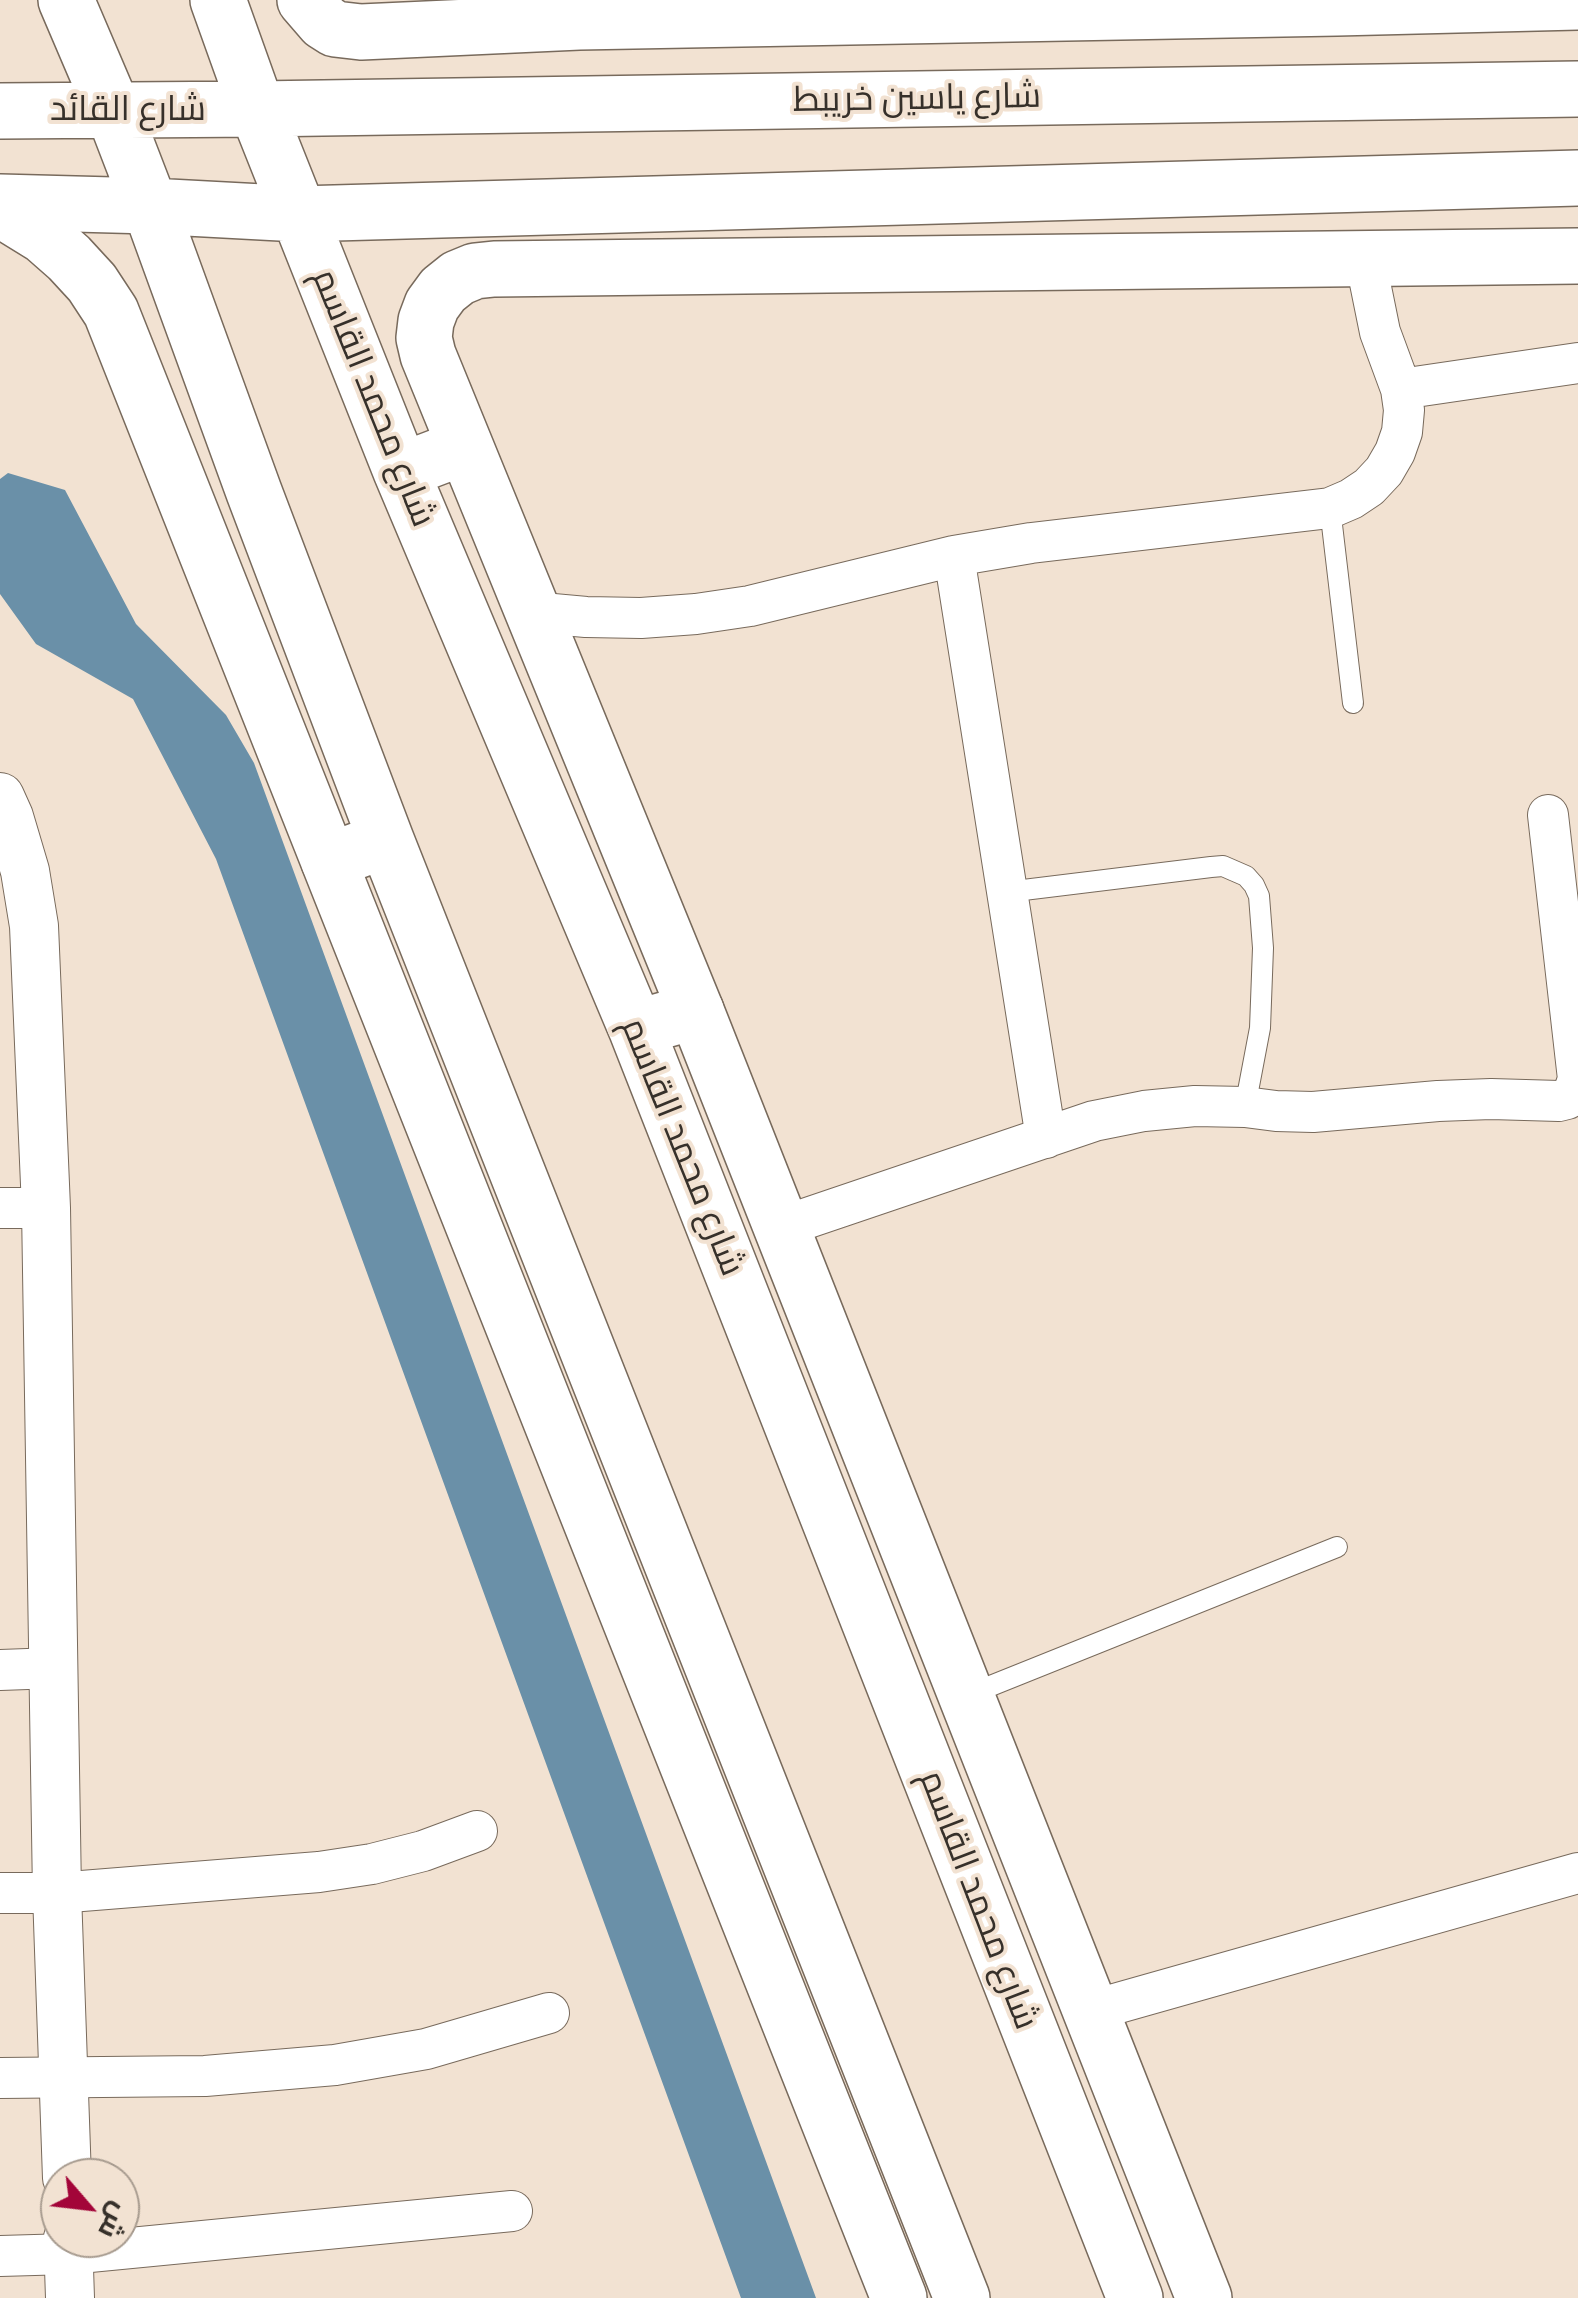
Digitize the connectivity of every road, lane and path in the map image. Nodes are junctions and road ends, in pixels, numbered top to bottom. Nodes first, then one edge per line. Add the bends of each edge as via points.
1 (66, 0) edge
2 (218, 0) edge
3 (305, 0) edge
4 (1567, 1) edge
5 (1500, 2) edge
6 (1413, 3) edge
7 (1338, 4) edge
8 (579, 11) edge
9 (1578, 89) edge
10 (0, 110) edge
11 (113, 110) junction
12 (257, 110) junction
13 (1578, 178) edge
14 (0, 206) edge
15 (150, 206) junction
16 (298, 214) junction
17 (1578, 256) edge
18 (1365, 258) junction
19 (1578, 363) edge
20 (1401, 388) junction
21 (464, 447) junction
22 (401, 471) junction
23 (1330, 508) junction
24 (954, 556) junction
25 (531, 612) junction
26 (1354, 703) dead end
27 (0, 798) edge
28 (1548, 815) dead end
29 (386, 840) junction
30 (329, 861) junction
31 (1007, 892) junction
32 (696, 1011) junction
33 (636, 1028) junction
34 (1245, 1107) junction
35 (1046, 1138) junction
36 (0, 1208) edge
37 (46, 1208) junction
38 (781, 1227) junction
39 (1337, 1547) dead end
40 (56, 1668) junction
41 (0, 1670) edge
42 (966, 1696) junction
43 (477, 1831) dead end
44 (1578, 1873) edge
45 (0, 1893) edge
46 (57, 1893) junction
47 (1090, 2011) junction
48 (549, 2012) dead end
49 (65, 2077) junction
50 (0, 2078) edge
51 (67, 2158) edge
52 (512, 2211) dead end
53 (0, 2256) edge
54 (69, 2263) edge
55 (899, 2298) edge
56 (962, 2298) edge
57 (1134, 2298) edge
58 (1204, 2298) edge

1 - 11 main road
2 - 12 main road, شارع محمد القاسم
3 - 8 main road via 324,22 348,32
4 - 5 main road
5 - 6 main road
6 - 7 main road
7 - 8 main road
9 - 12 main road, شارع ياسين خريبط
10 - 11 main road, شارع القائد
11 - 12 main road, شارع القائد
11 - 15 main road
12 - 16 main road, شارع محمد القاسم
13 - 16 main road
14 - 15 main road
14 - 30 main road via 69,258 112,312
15 - 16 main road
15 - 29 main road
16 - 22 main road, شارع محمد القاسم
17 - 18 main road
18 - 20 street via 1380,332
18 - 21 main road via 475,271 443,290 424,338
19 - 20 street
20 - 23 street via 1403,421 1384,471 1351,500
21 - 22 main road
21 - 25 main road
22 - 33 main road, شارع محمد القاسم
23 - 24 street
23 - 26 lane
24 - 25 street via 696,614
24 - 31 street
25 - 32 main road
27 - 37 street via 25,870 34,926
28 - 34 street via 1578,1079 1574,1094 1560,1101 1438,1101 1313,1112
29 - 30 main road
29 - 56 main road
30 - 55 main road
31 - 34 lane via 1223,866 1246,876 1258,896 1263,948 1260,1028
31 - 35 street
32 - 33 main road
32 - 38 main road
33 - 57 main road, شارع محمد القاسم
34 - 35 street via 1144,1111
35 - 38 street
36 - 37 street
37 - 40 street
38 - 42 main road
39 - 42 lane
40 - 41 street
40 - 46 street
42 - 47 main road
43 - 46 street via 372,1864 320,1872
44 - 47 street
45 - 46 street
46 - 49 street
47 - 58 main road
48 - 49 street via 426,2049 335,2064 205,2076
49 - 50 street
49 - 51 street
52 - 54 street
53 - 54 street

